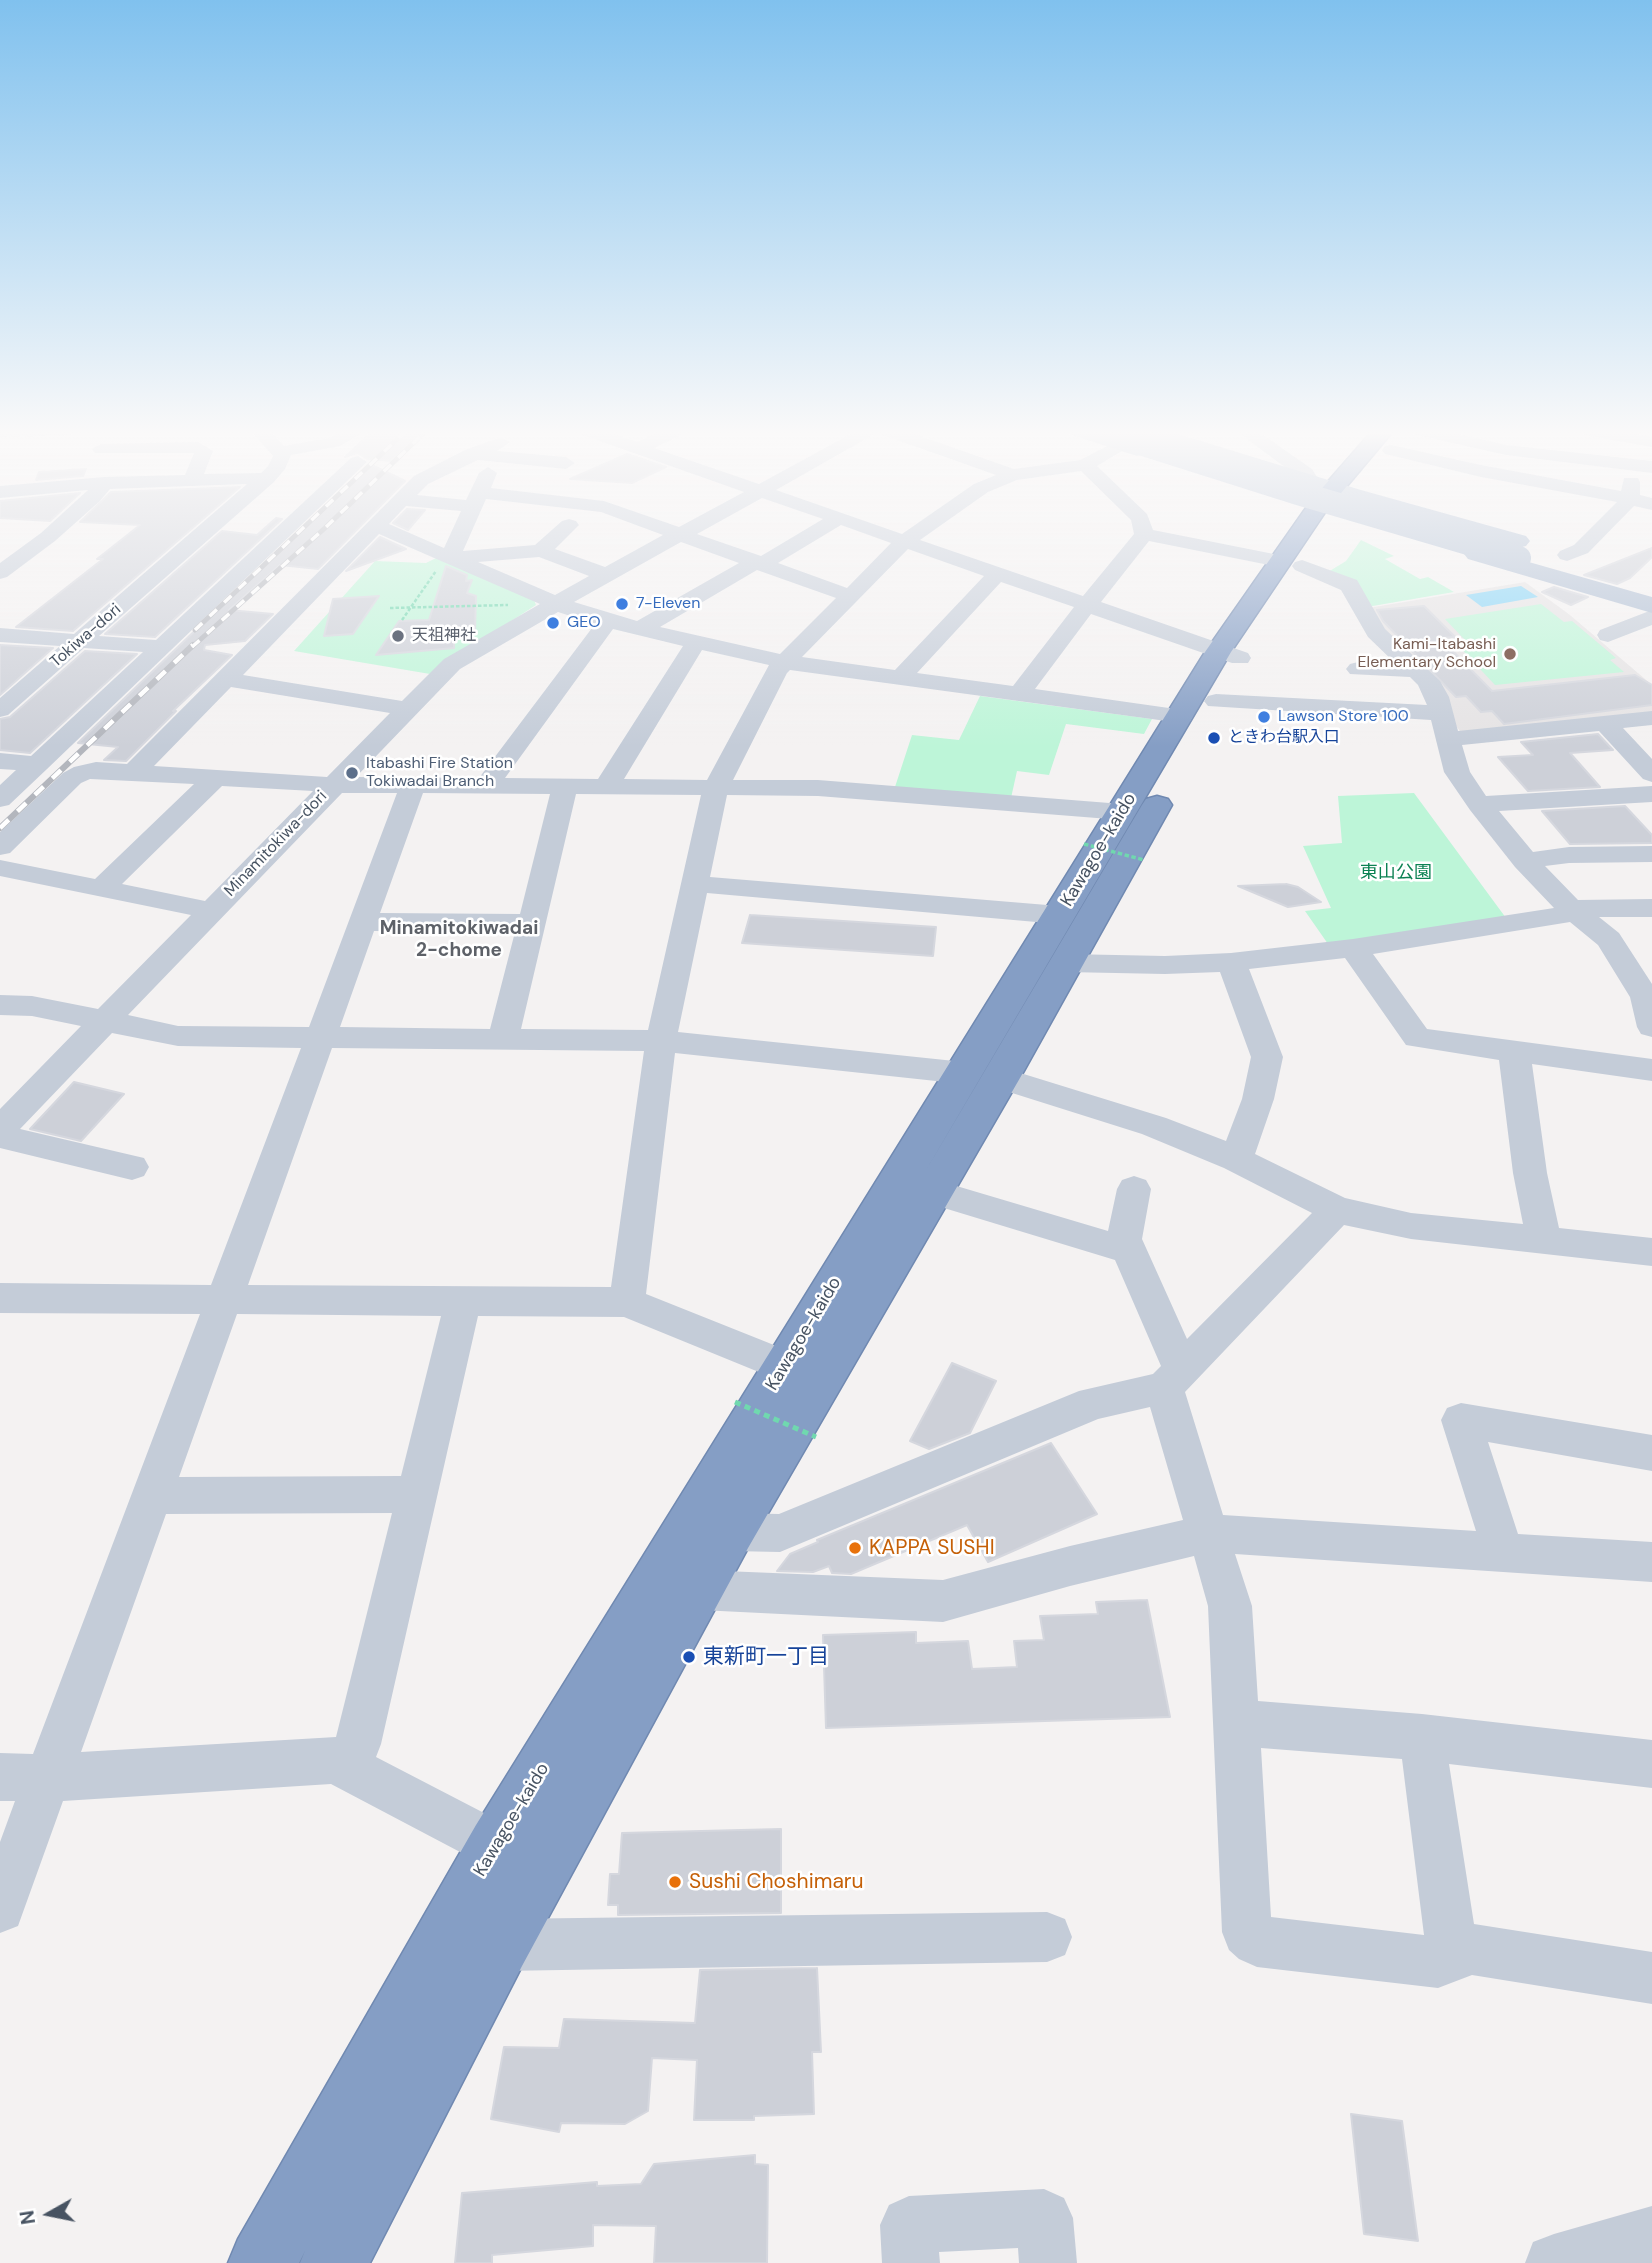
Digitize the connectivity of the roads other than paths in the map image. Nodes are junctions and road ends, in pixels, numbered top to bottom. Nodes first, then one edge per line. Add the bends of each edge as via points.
1 (50, 536) edge
2 (201, 536) edge
3 (280, 536) edge
4 (367, 536) edge
5 (396, 536) edge
6 (458, 536) edge
7 (558, 536) edge
8 (677, 536) edge
9 (689, 536) edge
10 (807, 536) edge
11 (890, 536) edge
12 (913, 536) edge
13 (1143, 536) edge
14 (1152, 536) edge
15 (1307, 536) edge
16 (1445, 536) edge
17 (1471, 536) edge
18 (1475, 536) edge
19 (1478, 536) edge
20 (1596, 536) edge
21 (905, 541) junction
22 (541, 551) junction
23 (1541, 553) junction
24 (446, 560) junction
25 (760, 562) junction
26 (1291, 563) junction
27 (1601, 565) dead end
28 (0, 573) edge
29 (996, 574) junction
30 (606, 575) junction
31 (1652, 587) edge
32 (850, 596) junction
33 (1652, 596) edge
34 (557, 604) junction
35 (1652, 605) edge
36 (1086, 606) junction
37 (1652, 617) edge
38 (608, 621) junction
39 (640, 629) junction
40 (0, 635) edge
41 (80, 641) junction
42 (1652, 641) edge
43 (696, 642) junction
44 (163, 647) junction
45 (1229, 655) junction
46 (785, 662) junction
47 (1358, 668) dead end
48 (1415, 670) junction
49 (226, 678) junction
50 (900, 678) junction
51 (1019, 694) junction
52 (1198, 708) junction
53 (407, 709) junction
54 (0, 710) edge
55 (1442, 713) junction
56 (1652, 718) edge
57 (1605, 723) junction
58 (1448, 739) junction
59 (0, 761) edge
60 (38, 764) junction
61 (133, 773) junction
62 (1652, 774) edge
63 (215, 778) junction
64 (332, 785) junction
65 (413, 786) junction
66 (489, 786) junction
67 (565, 786) junction
68 (606, 786) junction
69 (716, 787) junction
70 (1652, 794) edge
71 (0, 799) edge
72 (1479, 804) junction
73 (1122, 812) junction
74 (0, 847) edge
75 (1652, 854) edge
76 (1525, 861) junction
77 (0, 868) edge
78 (695, 884) junction
79 (102, 888) junction
80 (1652, 908) edge
81 (212, 911) junction
82 (1573, 911) junction
83 (1059, 915) junction
84 (364, 922) junction
85 (532, 923) junction
86 (1353, 948) junction
87 (1231, 962) junction
88 (1066, 963) junction
89 (0, 1006) edge
90 (107, 1020) junction
91 (1652, 1027) edge
92 (321, 1039) junction
93 (503, 1040) junction
94 (662, 1041) junction
95 (1514, 1051) junction
96 (1652, 1070) edge
97 (982, 1076) junction
98 (0, 1129) edge
99 (0, 1136) edge
100 (0, 1153) edge
101 (1236, 1159) junction
102 (132, 1167) dead end
103 (75, 1171) dead end
104 (1134, 1189) dead end
105 (933, 1192) junction
106 (1337, 1210) junction
107 (1544, 1242) junction
108 (1127, 1250) junction
109 (1652, 1252) edge
110 (0, 1298) edge
111 (223, 1298) junction
112 (463, 1301) junction
113 (627, 1302) junction
114 (785, 1366) junction
115 (1173, 1379) junction
116 (1652, 1453) edge
117 (417, 1494) junction
118 (150, 1496) junction
119 (731, 1532) junction
120 (1210, 1533) junction
121 (1503, 1551) junction
122 (1652, 1562) edge
123 (700, 1590) junction
124 (1238, 1723) junction
125 (1422, 1737) junction
126 (1652, 1764) edge
127 (346, 1765) junction
128 (0, 1777) edge
129 (49, 1778) junction
130 (496, 1845) junction
131 (0, 1908) edge
132 (1047, 1937) dead end
133 (501, 1945) junction
134 (1451, 1946) junction
135 (1652, 1978) edge
136 (1652, 2235) edge
137 (262, 2263) edge
138 (334, 2263) edge
139 (911, 2263) edge
140 (1048, 2263) edge
141 (1554, 2263) edge

1 - 28 street
2 - 41 street, Tokiwa-dori
3 - 44 street
4 - 49 street
5 - 24 street
6 - 24 street
7 - 22 street
8 - 30 street, Minamitokiwa-dori
9 - 25 street
10 - 25 street
11 - 21 street
12 - 21 street
13 - 36 street
14 - 26 street
15 - 26 highway, Kawagoe-kaido
16 - 35 main road
17 - 23 main road, bridge
18 - 23 main road
19 - 23 main road
20 - 23 street via 1581,549
21 - 29 street
21 - 32 street
22 - 24 street
22 - 30 street
23 - 27 main road
23 - 31 main road
23 - 33 main road
24 - 34 street
25 - 32 street
25 - 39 street
26 - 45 highway, Kawagoe-kaido
26 - 48 street via 1349,585 1376,632
29 - 36 street
29 - 50 street
30 - 34 street, Minamitokiwa-dori
32 - 46 street
34 - 38 street
34 - 53 street, Minamitokiwa-dori via 452,664
36 - 45 street
36 - 51 street
37 - 42 street via 1618,631
38 - 39 street
38 - 66 street
39 - 43 street
40 - 41 street
41 - 44 street
41 - 54 street, Tokiwa-dori
43 - 46 street
43 - 68 street
44 - 60 street
45 - 52 highway, Kawagoe-kaido
46 - 50 street
46 - 69 street
47 - 48 street
48 - 55 street via 1427,681
49 - 53 street
49 - 61 street
50 - 51 street
51 - 52 street
52 - 55 street
52 - 73 highway, Kawagoe-kaido
52 - 88 highway, Kawagoe-kaido
53 - 64 street, Minamitokiwa-dori
55 - 58 street
56 - 57 street
57 - 58 street
57 - 62 street
58 - 72 street via 1457,772
59 - 60 street
60 - 71 street
61 - 63 street
61 - 74 street via 96,770 72,778
63 - 64 street
63 - 79 street
64 - 65 street
64 - 81 street, Minamitokiwa-dori
65 - 66 street
65 - 84 street
66 - 67 street
67 - 68 street
67 - 85 street
68 - 69 street
69 - 73 street via 818,788
69 - 78 street
70 - 72 street
72 - 76 street
73 - 83 highway, Kawagoe-kaido
75 - 76 street via 1569,855
76 - 82 street
77 - 79 street
78 - 83 street
78 - 94 street
79 - 81 street
80 - 82 street
81 - 90 street, Minamitokiwa-dori
82 - 86 street
82 - 91 street via 1609,939 1645,997
83 - 97 highway, Kawagoe-kaido
84 - 85 street
84 - 92 street
85 - 93 street
86 - 87 street
86 - 95 street via 1417,1038
87 - 88 street
87 - 101 street via 1267,1057 1258,1099
88 - 97 highway, Kawagoe-kaido
89 - 90 street via 32,1006
90 - 92 street via 178,1036
90 - 98 street, Minamitokiwa-dori
92 - 93 street
92 - 111 street
93 - 94 street
94 - 97 street
94 - 113 street
95 - 96 street
95 - 107 street
97 - 101 street via 1154,1126
97 - 105 highway, Kawagoe-kaido
97 - 114 highway, Kawagoe-kaido
99 - 102 street
100 - 103 street
101 - 106 street
104 - 108 street via 1124,1239
105 - 108 street
105 - 119 highway, Kawagoe-kaido
106 - 107 street via 1411,1226
106 - 115 street
107 - 109 street
108 - 115 street
110 - 111 street
111 - 112 street
111 - 118 street
112 - 113 street
112 - 117 street
113 - 114 street
114 - 130 highway, Kawagoe-kaido
115 - 119 street via 1093,1403 780,1532
115 - 120 street
116 - 121 street via 1461,1420
117 - 118 street
117 - 127 street via 358,1744
118 - 129 street
119 - 123 highway, Kawagoe-kaido
120 - 121 street
120 - 123 street via 943,1601
120 - 124 street via 1230,1606
121 - 122 street
123 - 133 highway, Kawagoe-kaido
124 - 125 street
124 - 134 street via 1247,1932 1257,1941 1438,1962 1453,1958
125 - 126 street
125 - 134 street
127 - 129 street via 334,1760
127 - 130 street
128 - 129 street
129 - 131 street
130 - 137 highway, Kawagoe-kaido
132 - 133 street
133 - 138 highway, Kawagoe-kaido
134 - 135 street
136 - 141 street
139 - 140 street via 909,2225 1044,2218

